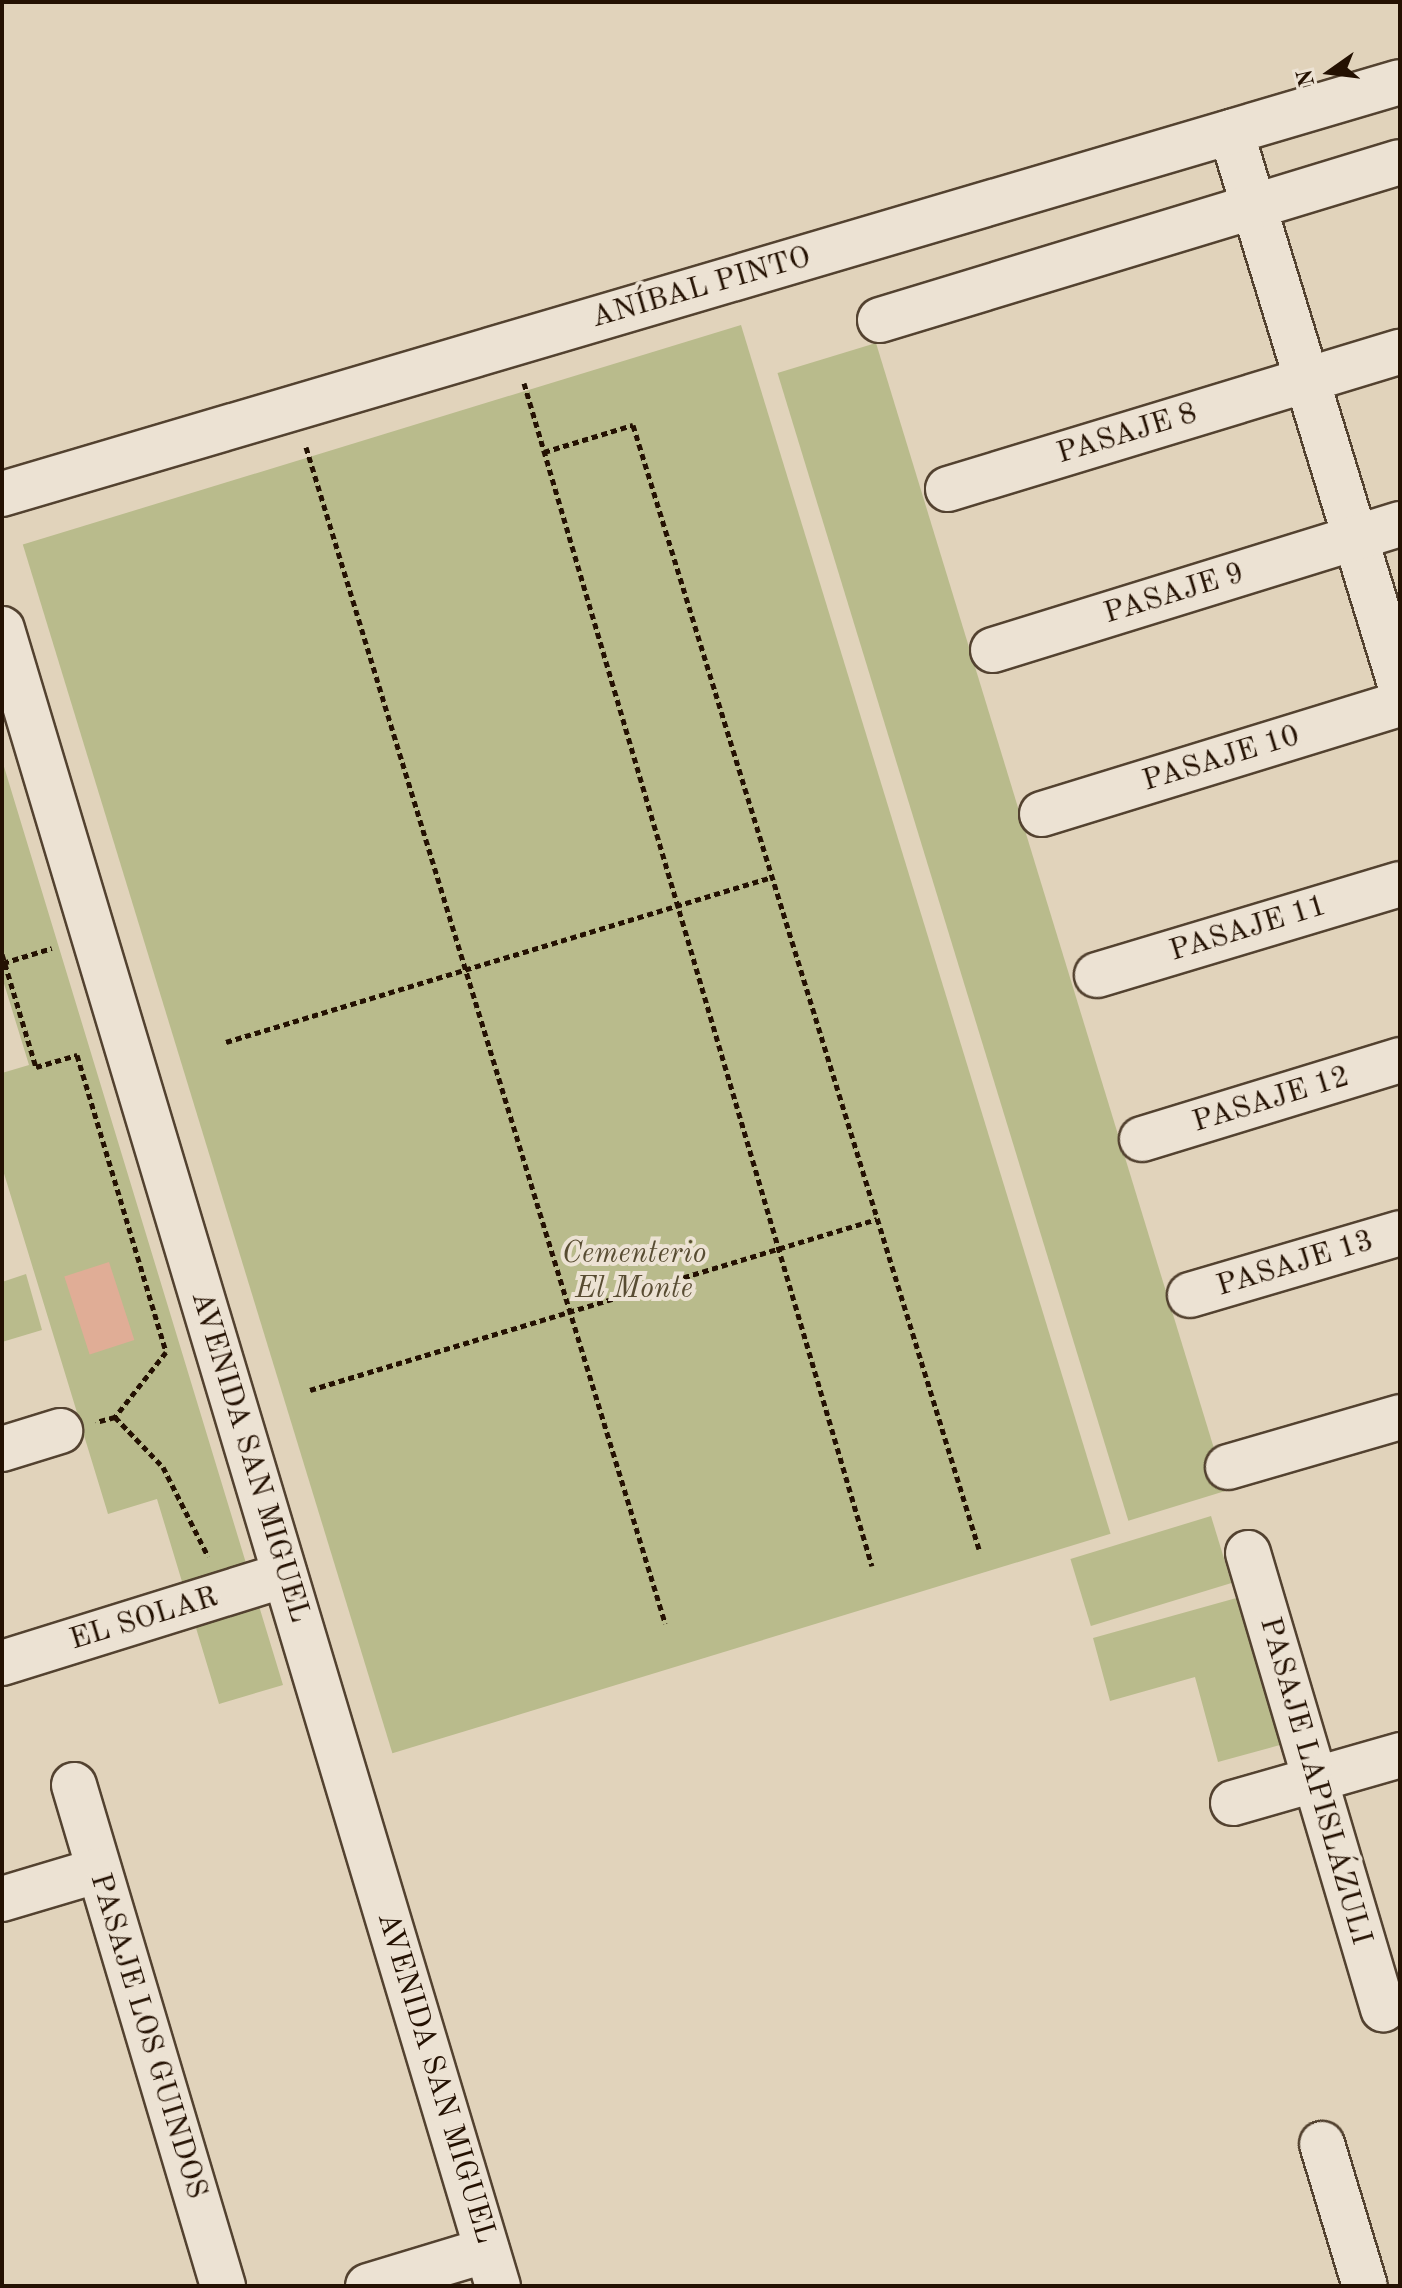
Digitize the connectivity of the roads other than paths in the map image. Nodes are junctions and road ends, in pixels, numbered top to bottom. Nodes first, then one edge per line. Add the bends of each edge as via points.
1 (1400, 82) edge
2 (1231, 132) junction
3 (1400, 162) edge
4 (1254, 207) junction
5 (880, 320) dead end
6 (1400, 352) edge
7 (1307, 380) junction
8 (948, 489) dead end
9 (2, 494) edge
10 (1400, 524) edge
11 (1355, 538) junction
12 (2, 629) edge
13 (993, 650) dead end
14 (1400, 684) edge
15 (1400, 704) edge
16 (1042, 814) dead end
17 (1400, 884) edge
18 (1097, 975) dead end
19 (1400, 1060) edge
20 (1142, 1139) dead end
21 (1400, 1233) edge
22 (1190, 1295) dead end
23 (1400, 1417) edge
24 (60, 1431) dead end
25 (2, 1449) edge
26 (1228, 1467) dead end
27 (1248, 1553) dead end
28 (285, 1575) junction
29 (2, 1663) edge
30 (1400, 1755) edge
31 (1315, 1779) junction
32 (74, 1785) dead end
33 (1233, 1803) dead end
34 (99, 1870) junction
35 (2, 1899) edge
36 (1383, 2009) dead end
37 (1322, 2144) dead end
38 (493, 2268) edge
39 (223, 2286) edge
40 (368, 2286) edge
41 (1365, 2286) edge

1 - 2 street, ANÍBAL PINTO
2 - 4 street
2 - 9 street, ANÍBAL PINTO
3 - 4 street
4 - 5 street
4 - 7 street
6 - 7 street, PASAJE 8
7 - 8 street, PASAJE 8
7 - 11 street
10 - 11 street, PASAJE 9
11 - 13 street, PASAJE 9
11 - 14 street
12 - 28 street, AVENIDA SAN MIGUEL
15 - 16 street, PASAJE 10
17 - 18 street, PASAJE 11
19 - 20 street, PASAJE 12
21 - 22 street, PASAJE 13
23 - 26 street
24 - 25 street
27 - 31 street, PASAJE LAPISLÁZULI
28 - 29 street, EL SOLAR
28 - 38 street, AVENIDA SAN MIGUEL
30 - 31 street
31 - 33 street
31 - 36 street, PASAJE LAPISLÁZULI
32 - 34 street, PASAJE LOS GUINDOS
34 - 35 street
34 - 39 street, PASAJE LOS GUINDOS
37 - 41 street
38 - 40 street

